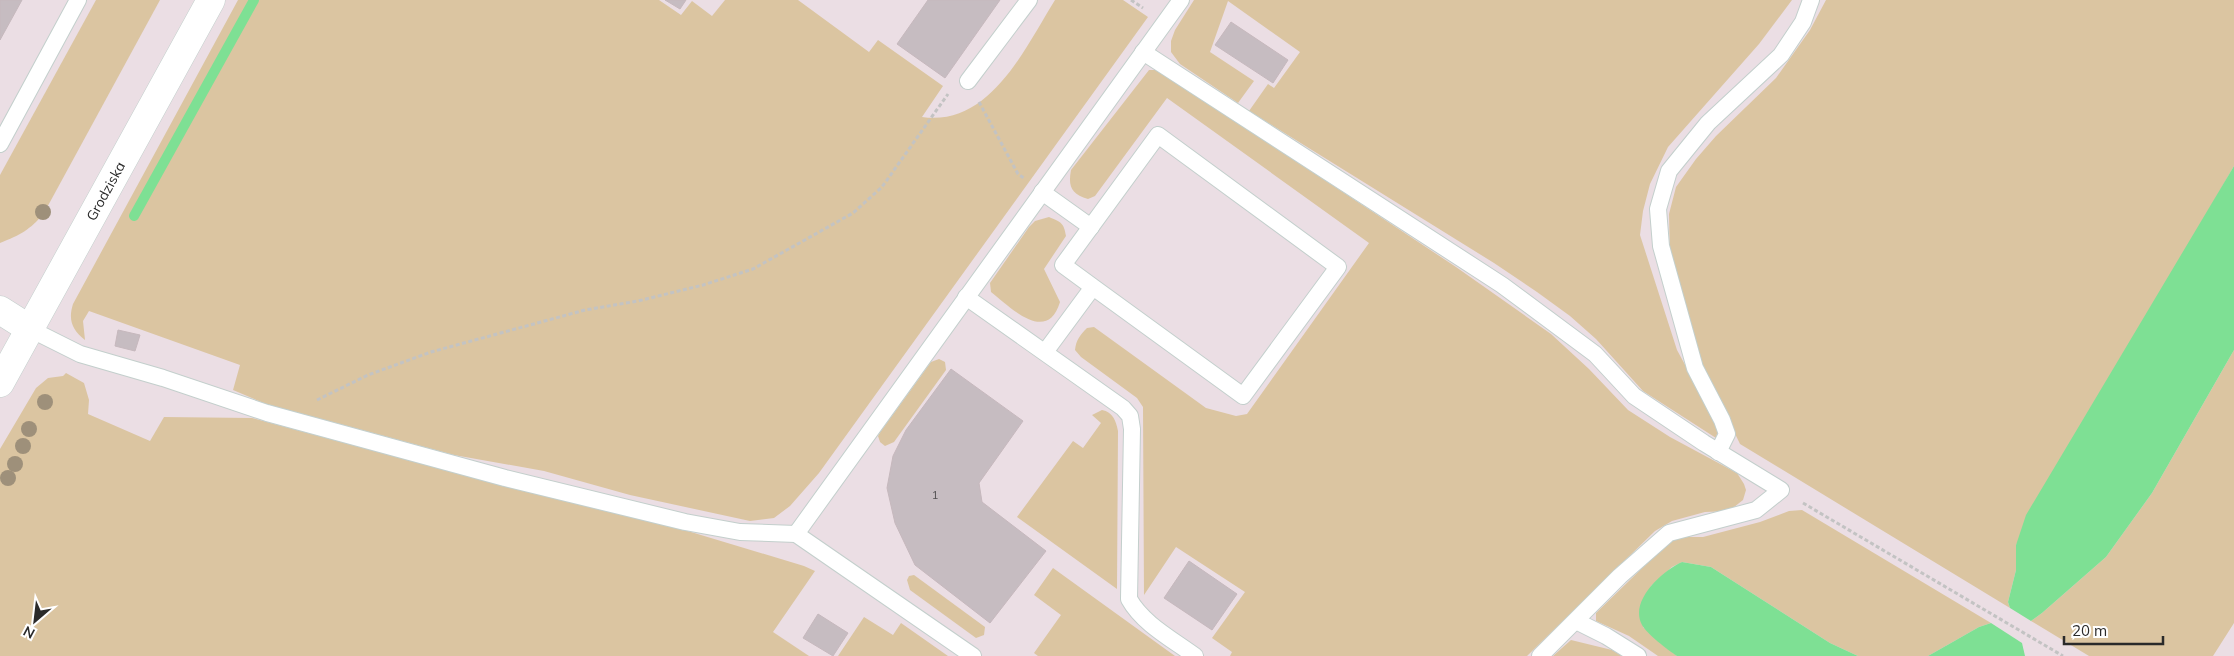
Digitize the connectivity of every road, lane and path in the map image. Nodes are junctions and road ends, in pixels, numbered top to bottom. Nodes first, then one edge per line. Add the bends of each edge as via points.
1 (78, 0) edge
2 (212, 0) edge
3 (1029, 0) edge
4 (1180, 0) edge
5 (1811, 0) edge
6 (1144, 52) junction
7 (968, 81) junction
8 (0, 144) edge
9 (1042, 192) junction
10 (1091, 227) junction
11 (1093, 287) junction
12 (966, 297) junction
13 (0, 310) edge
14 (30, 329) junction
15 (1045, 352) junction
16 (0, 382) edge
17 (289, 420) junction
18 (1718, 452) junction
19 (1781, 490) junction
20 (796, 534) junction
21 (1576, 621) junction
22 (973, 656) edge
23 (1195, 656) edge
24 (1540, 656) edge
25 (1638, 656) edge
26 (2063, 656) edge

1 - 8 lane
2 - 14 main road, Grodziska
3 - 7 lane
4 - 6 lane
5 - 18 lane via 1803,22 1781,55 1708,123 1669,171 1658,209 1661,246 1695,368 1727,434
6 - 9 lane
6 - 18 lane via 1502,285 1595,354 1634,396
7 - 9 path via 1018,174
7 - 17 path via 950,92 882,187 853,213 753,269 694,287 585,310 431,352 360,379 305,406
9 - 10 lane
9 - 12 lane
10 - 11 lane via 1063,265
10 - 11 lane via 1158,135 1338,267 1243,396
11 - 15 lane
12 - 15 lane
12 - 20 lane
13 - 14 main road
14 - 16 main road, Grodziska
14 - 17 lane via 80,354
15 - 23 lane via 1130,416 1130,598 1136,611 1150,624
17 - 20 lane via 685,522 740,532
18 - 19 lane
19 - 21 lane via 1756,510 1669,534 1620,576
19 - 26 path
20 - 22 lane
21 - 24 lane
21 - 25 lane

